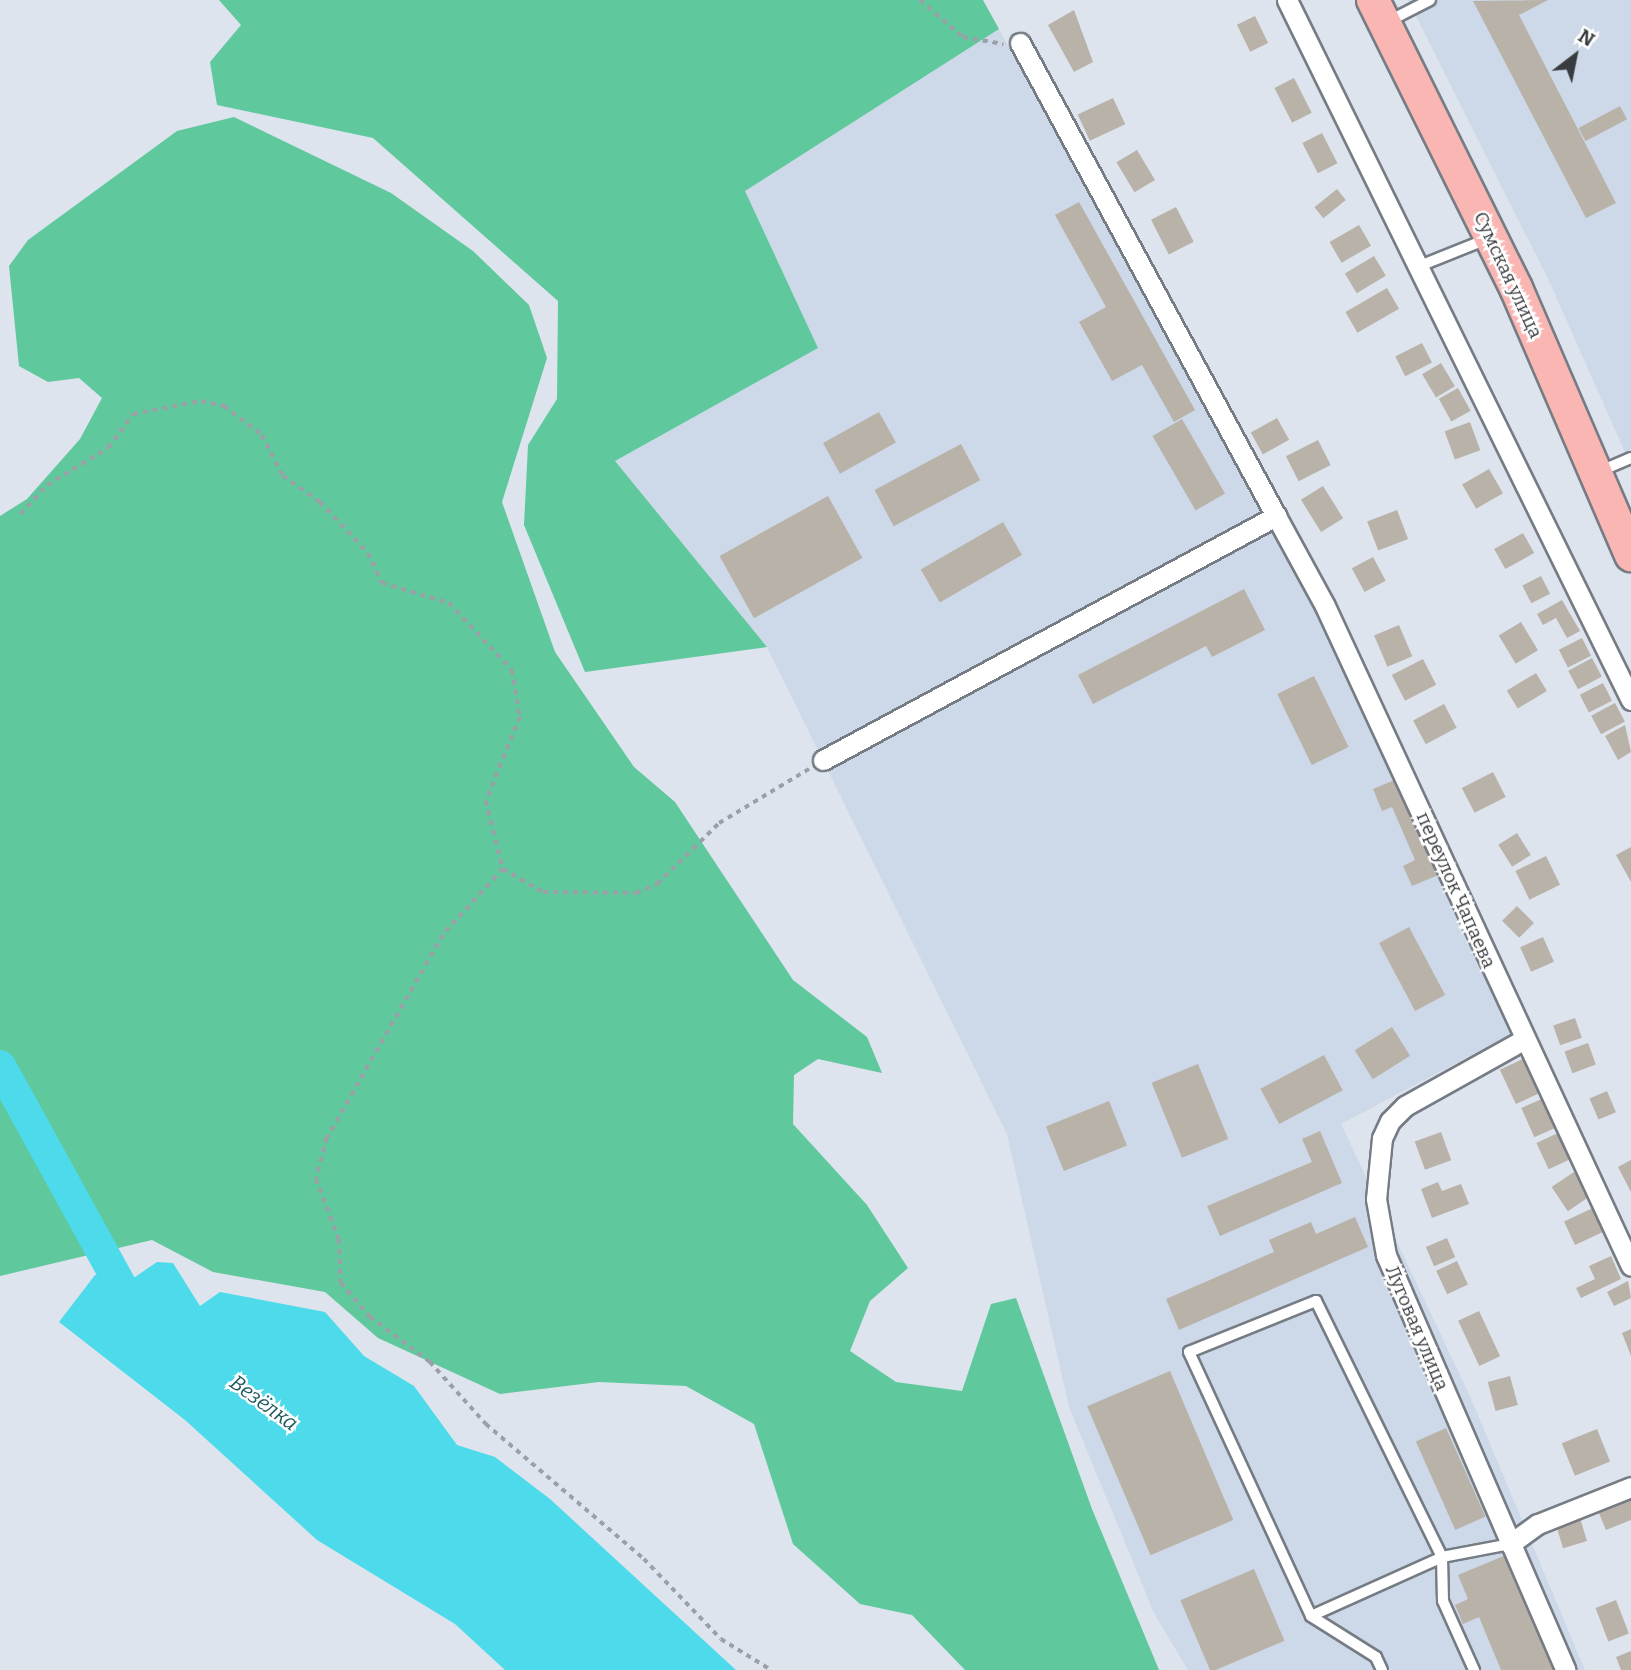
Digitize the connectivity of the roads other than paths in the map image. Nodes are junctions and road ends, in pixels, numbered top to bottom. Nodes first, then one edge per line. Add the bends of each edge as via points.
1 (1286, 0) edge
2 (1430, 0) edge
3 (1379, 11) edge
4 (1020, 43) road end
5 (1491, 238) junction
6 (1422, 265) junction
7 (1631, 458) edge
8 (1598, 472) junction
9 (1276, 516) junction
10 (1631, 555) edge
11 (1631, 701) edge
12 (823, 760) road end
13 (1523, 1040) junction
14 (1631, 1266) edge
15 (1631, 1487) edge
16 (1510, 1544) junction
17 (1442, 1557) junction
18 (1311, 1616) junction
19 (1382, 1670) edge
20 (1474, 1670) edge
21 (1566, 1670) edge

1 - 6 street
2 - 3 lane
3 - 5 main road, Сумская улица
4 - 9 street, переулок Чапаева
5 - 6 lane
5 - 8 main road, Сумская улица
6 - 11 street
7 - 8 lane
8 - 10 main road, Сумская улица
9 - 12 street
9 - 13 street, переулок Чапаева via 1325,606
13 - 14 street, переулок Чапаева via 1545,1072
13 - 16 street, Луговая улица via 1405,1107 1390,1121 1382,1138 1376,1199 1386,1255
15 - 16 street via 1538,1524
16 - 17 lane
16 - 21 street, Луговая улица
17 - 18 lane
17 - 18 lane via 1316,1301 1189,1352
17 - 20 lane via 1443,1601
18 - 19 lane via 1376,1657

